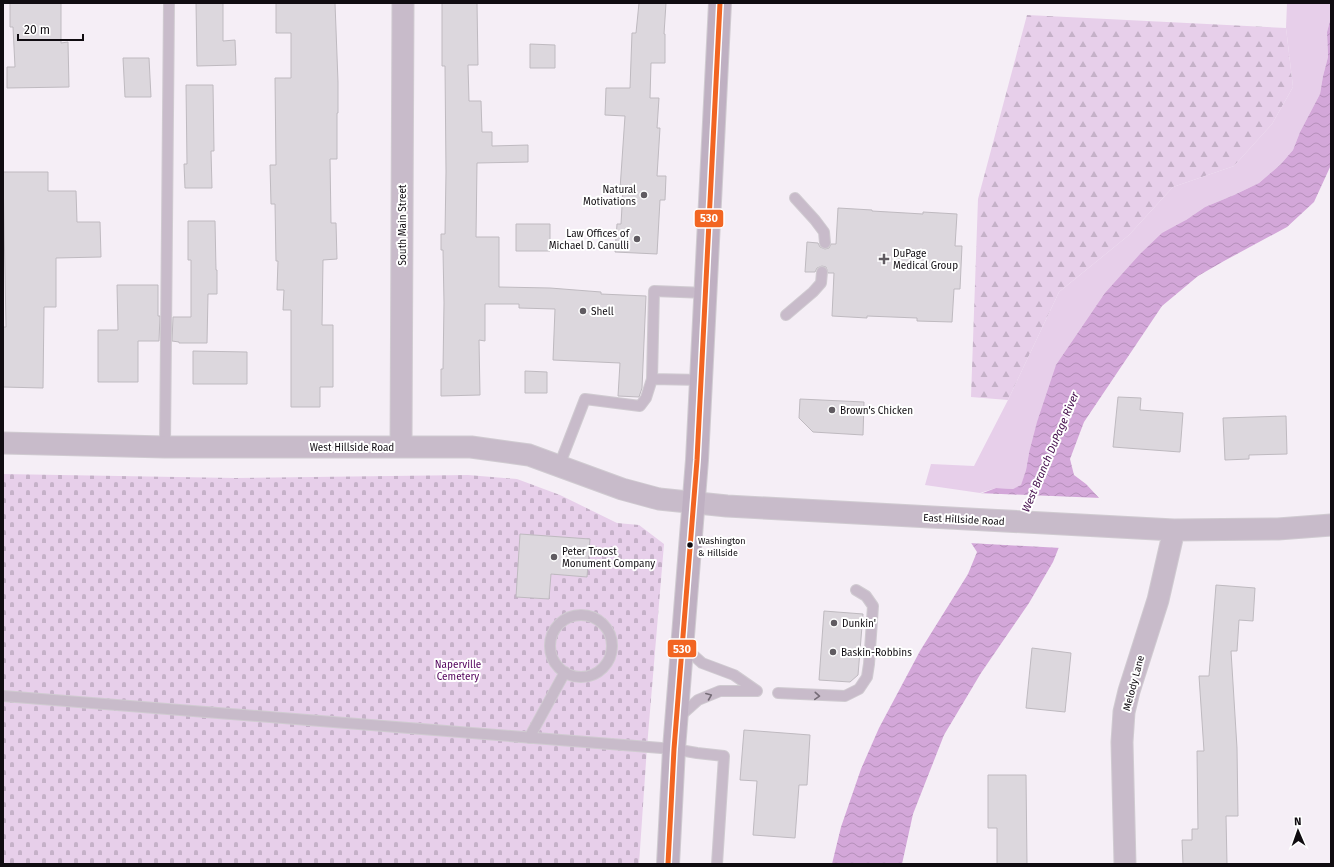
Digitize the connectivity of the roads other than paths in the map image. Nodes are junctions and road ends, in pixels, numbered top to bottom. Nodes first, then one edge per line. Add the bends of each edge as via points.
1 (170, 3) edge
2 (403, 3) edge
3 (720, 3) edge
4 (796, 198) dead end
5 (825, 243) dead end
6 (822, 272) dead end
7 (706, 293) junction
8 (786, 315) dead end
9 (652, 380) junction
10 (701, 380) junction
11 (3, 443) edge
12 (165, 447) junction
13 (401, 447) junction
14 (559, 466) junction
15 (693, 502) junction
16 (1331, 525) edge
17 (1174, 530) junction
18 (856, 590) dead end
19 (683, 646) junction
20 (565, 672) junction
21 (778, 693) dead end
22 (3, 696) edge
23 (678, 718) junction
24 (529, 738) junction
25 (674, 749) junction
26 (668, 864) edge
27 (717, 864) edge
28 (1125, 864) edge

1 - 12 lane
2 - 13 street, South Main Street
3 - 7 main road
4 - 5 lane via 824,232
6 - 8 lane via 820,283 814,292
7 - 9 lane via 654,291
7 - 10 main road
9 - 10 lane
9 - 14 lane via 646,398 640,406 586,399
10 - 15 main road
11 - 12 street, West Hillside Road
12 - 13 street, West Hillside Road
13 - 14 street, West Hillside Road via 471,447 529,455
14 - 15 street, West Hillside Road via 659,499
15 - 17 street, East Hillside Road
15 - 19 main road
16 - 17 street, East Hillside Road via 1278,529
17 - 28 street, Melody Lane via 1158,600 1124,712 1122,742
21 -> 18 lane via 845,696 859,689 867,677 873,606 866,596
19 - 23 main road
23 -> 19 lane via 698,700 720,691 757,691 734,675 702,662
20 - 20 lane via 574,676 593,675 602,670 608,662 612,653 610,634 598,619 577,615 566,618 558,625 550,645 552,656
20 - 24 lane
22 - 24 lane
23 - 25 main road
24 - 25 lane
25 - 26 main road
25 - 27 lane via 724,756

